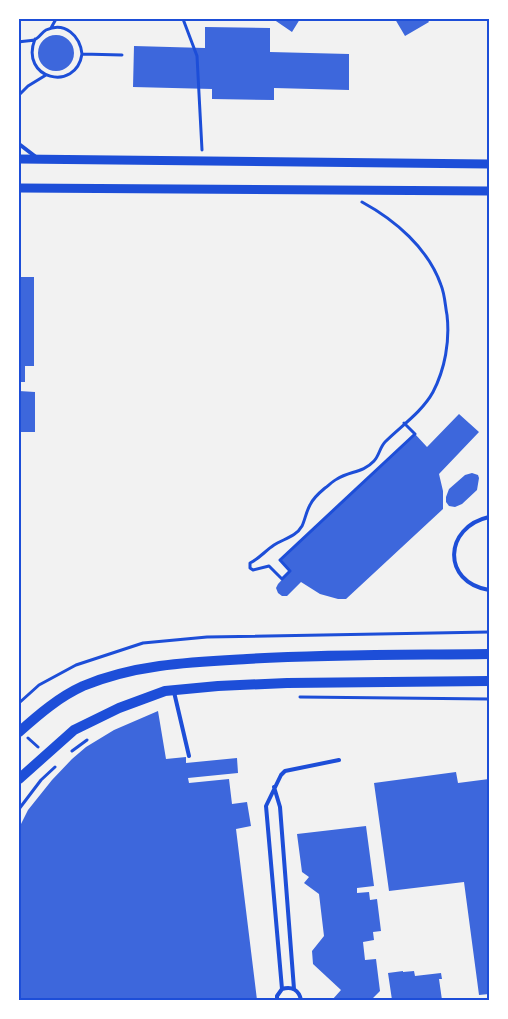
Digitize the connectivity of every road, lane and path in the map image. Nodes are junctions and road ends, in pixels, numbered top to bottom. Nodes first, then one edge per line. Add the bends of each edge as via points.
1 (56, 19) edge
2 (184, 19) edge
3 (50, 28) junction
4 (36, 39) junction
5 (19, 42) edge
6 (82, 54) junction
7 (122, 55) dead end
8 (46, 75) junction
9 (19, 95) edge
10 (19, 144) edge
11 (202, 153) dead end
12 (19, 159) edge
13 (40, 159) junction
14 (489, 164) edge
15 (19, 188) edge
16 (489, 191) edge
17 (361, 202) dead end
18 (404, 423) junction
19 (489, 517) edge
20 (489, 590) edge
21 (489, 654) edge
22 (489, 681) edge
23 (174, 691) junction
24 (291, 697) dead end
25 (489, 699) edge
26 (19, 732) edge
27 (94, 735) dead end
28 (72, 752) dead end
29 (189, 756) dead end
30 (339, 760) dead end
31 (57, 764) dead end
32 (19, 779) edge
33 (274, 787) junction
34 (19, 809) edge
35 (282, 989) junction
36 (294, 989) junction
37 (276, 1000) edge
38 (301, 1000) edge

1 - 3 path
2 - 11 path via 197,56
3 - 4 path
3 - 6 path via 74,34
4 - 5 path
4 - 8 path via 32,47 33,59
6 - 7 path
6 - 8 path via 77,67 68,75 56,78
8 - 9 path
10 - 13 lane
12 - 13 street
13 - 14 street
15 - 16 street
17 - 18 path via 389,219 411,239 434,269 444,297 448,343 441,370 428,400
18 - 18 path via 383,444 374,461 359,472 337,478 325,488 310,505 298,531 250,563 250,568 269,566 282,579 290,571 280,560 415,434
19 - 20 lane via 464,530 453,552 459,574 478,588
21 - 26 main road via 348,655 178,662 115,675 83,686 45,708
22 - 23 main road via 218,686
23 - 29 lane
23 - 32 main road via 119,708 74,730
24 - 25 path
27 - 28 path
30 - 33 lane via 285,771
31 - 34 path
33 - 35 lane via 266,806
33 - 36 lane via 280,807
35 - 36 lane
35 - 37 lane
36 - 38 lane

